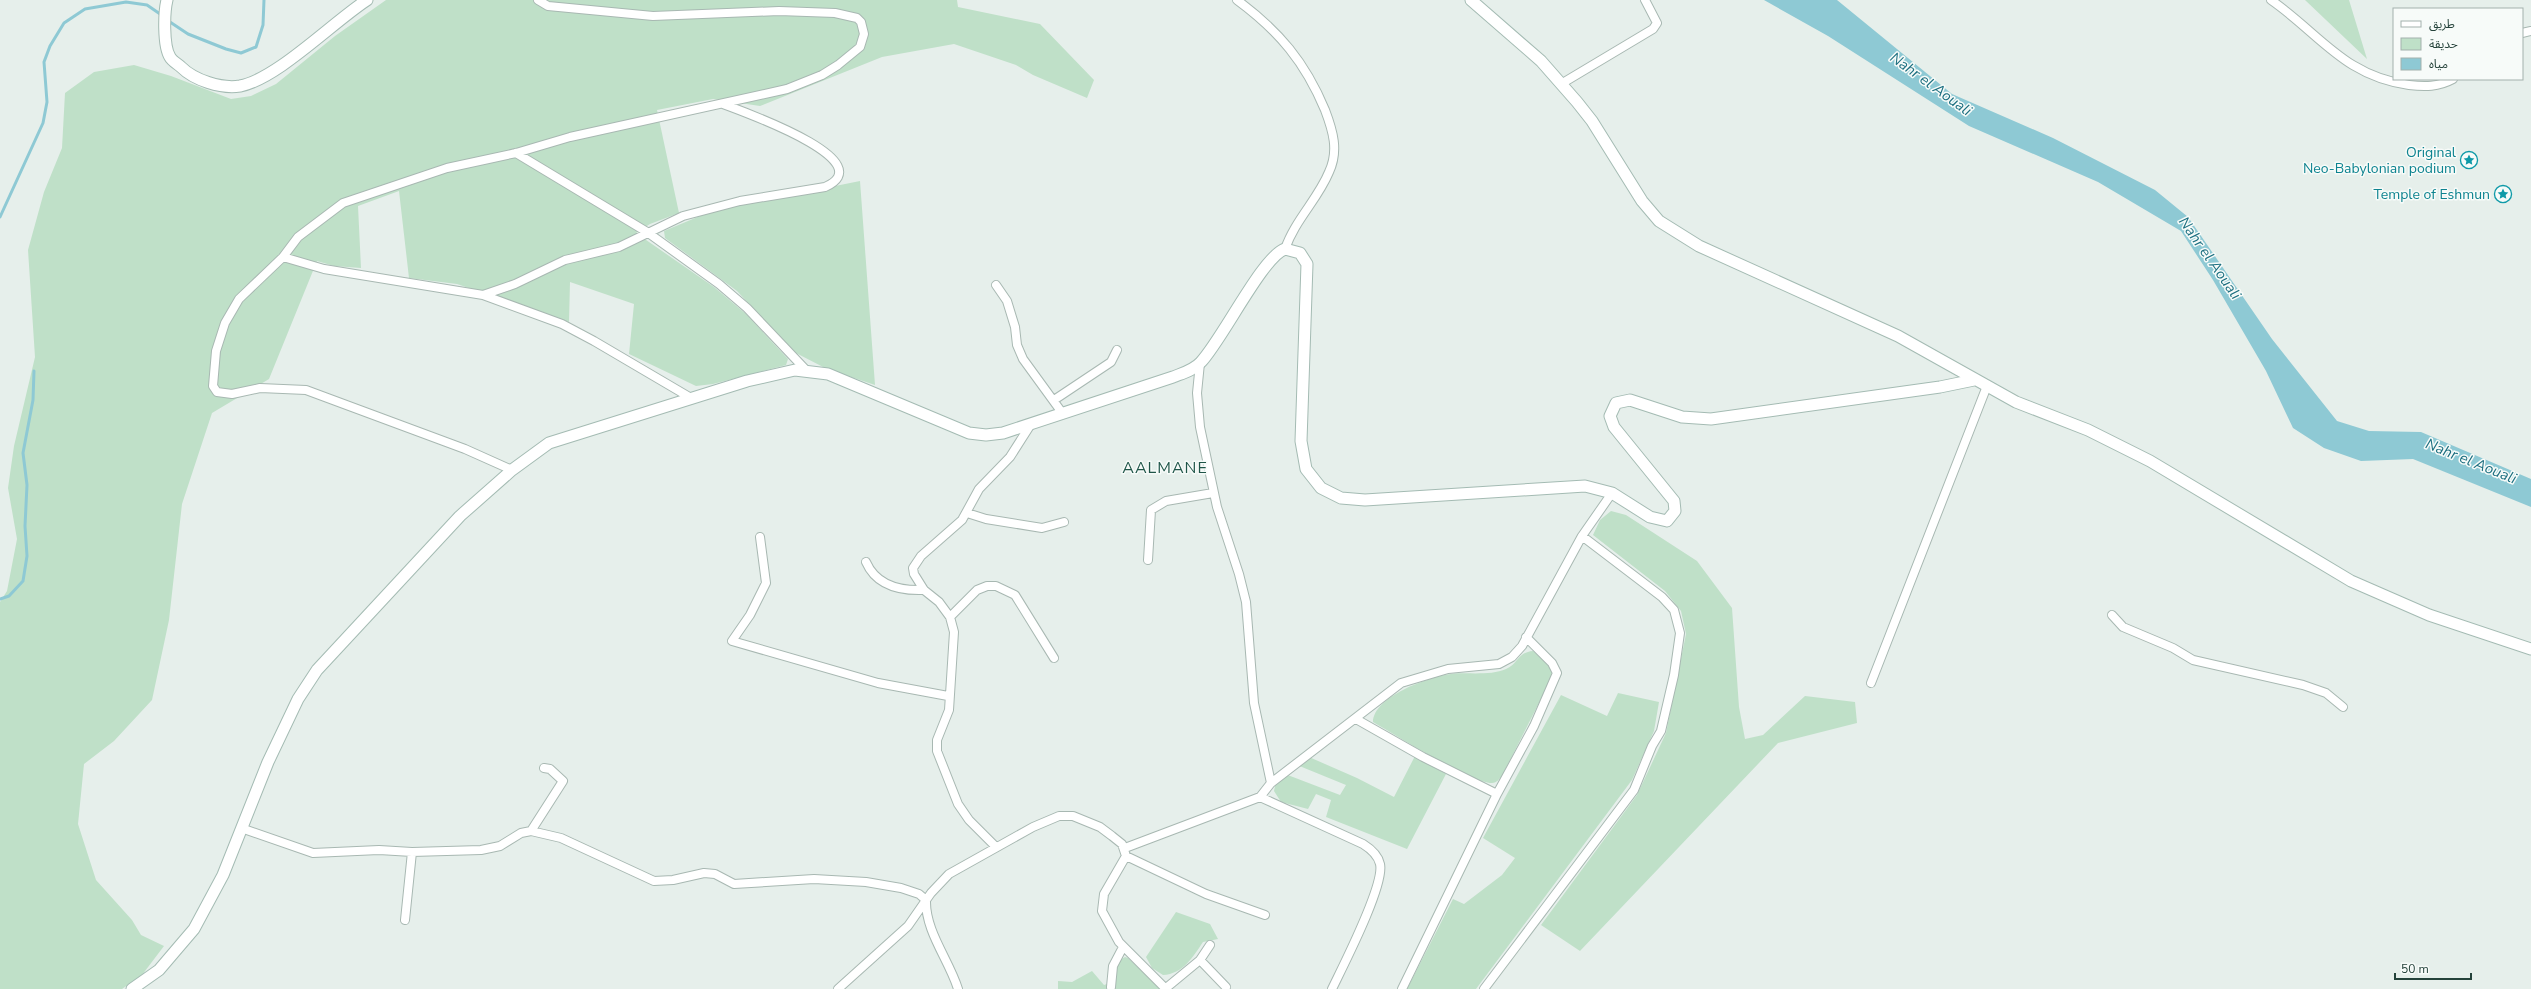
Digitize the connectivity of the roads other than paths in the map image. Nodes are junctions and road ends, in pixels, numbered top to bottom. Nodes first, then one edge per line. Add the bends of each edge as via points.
1 (167, 0) edge
2 (368, 0) edge
3 (538, 0) edge
4 (1237, 0) edge
5 (1471, 0) edge
6 (1645, 0) edge
7 (2271, 0) edge
8 (2450, 80) edge
9 (1561, 84) junction
10 (722, 104) junction
11 (516, 153) junction
12 (647, 232) junction
13 (1285, 249) junction
14 (283, 257) junction
15 (996, 285) dead end
16 (483, 295) junction
17 (1117, 350) dead end
18 (1200, 363) junction
19 (805, 370) junction
20 (1974, 380) junction
21 (1987, 386) junction
22 (691, 398) junction
23 (1054, 400) junction
24 (1063, 414) junction
25 (1031, 424) junction
26 (512, 470) junction
27 (1214, 493) junction
28 (1612, 493) junction
29 (967, 513) junction
30 (1064, 522) dead end
31 (1582, 536) junction
32 (760, 537) dead end
33 (1148, 560) dead end
34 (866, 562) dead end
35 (924, 590) junction
36 (2112, 615) dead end
37 (950, 617) junction
38 (1526, 637) junction
39 (2531, 649) edge
40 (1054, 658) dead end
41 (1871, 683) dead end
42 (948, 696) junction
43 (2343, 706) dead end
44 (1356, 719) junction
45 (544, 768) dead end
46 (1271, 784) junction
47 (1497, 794) junction
48 (1260, 797) junction
49 (241, 828) junction
50 (531, 831) junction
51 (996, 847) junction
52 (1125, 848) junction
53 (412, 852) junction
54 (1126, 856) junction
55 (926, 900) junction
56 (1265, 915) dead end
57 (405, 920) dead end
58 (1210, 945) dead end
59 (1123, 947) junction
60 (1200, 960) junction
61 (138, 987) edge
62 (1111, 987) dead end
63 (1226, 987) dead end
64 (1166, 988) edge
65 (838, 989) edge
66 (958, 989) edge
67 (1332, 989) edge
68 (1402, 989) edge
69 (1484, 989) edge

1 - 2 street via 166,40 170,57 187,73 220,85 239,86 268,74 348,12
3 - 10 street via 548,6 653,16 808,11 850,16 861,22 864,34 860,47 822,75 787,89
4 - 13 street via 1258,16 1286,44 1306,72 1316,89 1334,141 1330,172 1294,229
5 - 9 street via 1540,61
6 - 9 street via 1657,23 1653,29
7 - 8 street via 2334,53 2368,75 2417,86 2434,86
9 - 20 street via 1592,121 1625,175 1660,221 1708,251 1898,336
10 - 11 street via 570,137
10 - 12 street via 773,123 822,150 837,163 839,177 825,187 709,208
11 - 12 street
11 - 14 street via 447,168 343,204 298,237
12 - 16 street via 619,247 565,260 515,284
12 - 19 street via 735,297
13 - 18 street via 1271,260
13 - 28 street via 1300,253 1307,264 1301,441 1306,469 1321,488 1334,496 1356,500 1577,486 1593,487
14 - 16 street via 324,269
14 - 26 street via 240,299 225,323 216,351 213,386 217,392 232,394 260,388 306,390 465,449
15 - 23 street via 1007,301 1015,326 1017,345 1024,359
16 - 22 street via 562,324
17 - 23 street via 1111,362
18 - 24 street via 1173,377
18 - 27 street via 1198,414
19 - 22 street via 767,375
19 - 25 street via 844,380 969,433 994,435
20 - 21 street
20 - 28 street via 1711,419 1682,417 1636,401 1620,401 1613,406 1611,421 1672,496 1675,511 1666,520 1655,519
21 - 39 street via 2016,402 2088,430 2150,461 2351,581 2428,615
21 - 41 street
22 - 26 street via 549,443
23 - 24 street
24 - 25 street
25 - 29 street via 1010,457 979,489
26 - 49 street via 454,522 317,670 291,714
27 - 33 street via 1166,501 1151,510
27 - 46 street via 1246,602 1254,702
28 - 31 street
29 - 30 street via 986,519 1042,528
29 - 35 street via 916,563 914,574
31 - 38 street
31 - 69 street via 1662,597 1674,610 1680,633 1672,682 1661,731 1634,790
32 - 42 street via 766,583 750,615 732,641 878,683
34 - 35 street via 880,581 909,591
35 - 37 street via 939,602
36 - 43 street via 2122,627 2173,648 2194,660 2303,685 2326,693
37 - 40 street via 977,590 996,586 1015,595
37 - 42 street via 955,643
38 - 44 street via 1517,652 1506,662 1493,666 1448,669 1411,678 1393,688
38 - 47 street via 1555,666 1557,673 1534,726
42 - 51 street via 949,710 937,740 937,751 958,804 969,820
44 - 46 street
44 - 47 street via 1423,757
45 - 50 street via 550,769 563,781
46 - 48 street
47 - 68 street
48 - 52 street
48 - 67 street via 1363,844 1376,855 1380,864 1379,885
49 - 53 street via 313,853 379,850
49 - 61 street via 223,875 194,929 159,970
50 - 53 street via 488,849
50 - 55 street via 561,838 654,881 674,880 704,873 715,874 734,884 814,879 866,882 906,889
51 - 52 street via 1046,821 1070,815 1100,827
51 - 55 street via 949,874
52 - 54 street
53 - 57 street
54 - 56 street via 1206,894
54 - 59 street via 1104,894 1102,907 1108,925
55 - 65 street via 908,926
55 - 66 street via 928,919 954,973
58 - 60 street
59 - 62 street via 1113,966
59 - 64 street
60 - 63 street
60 - 64 street

